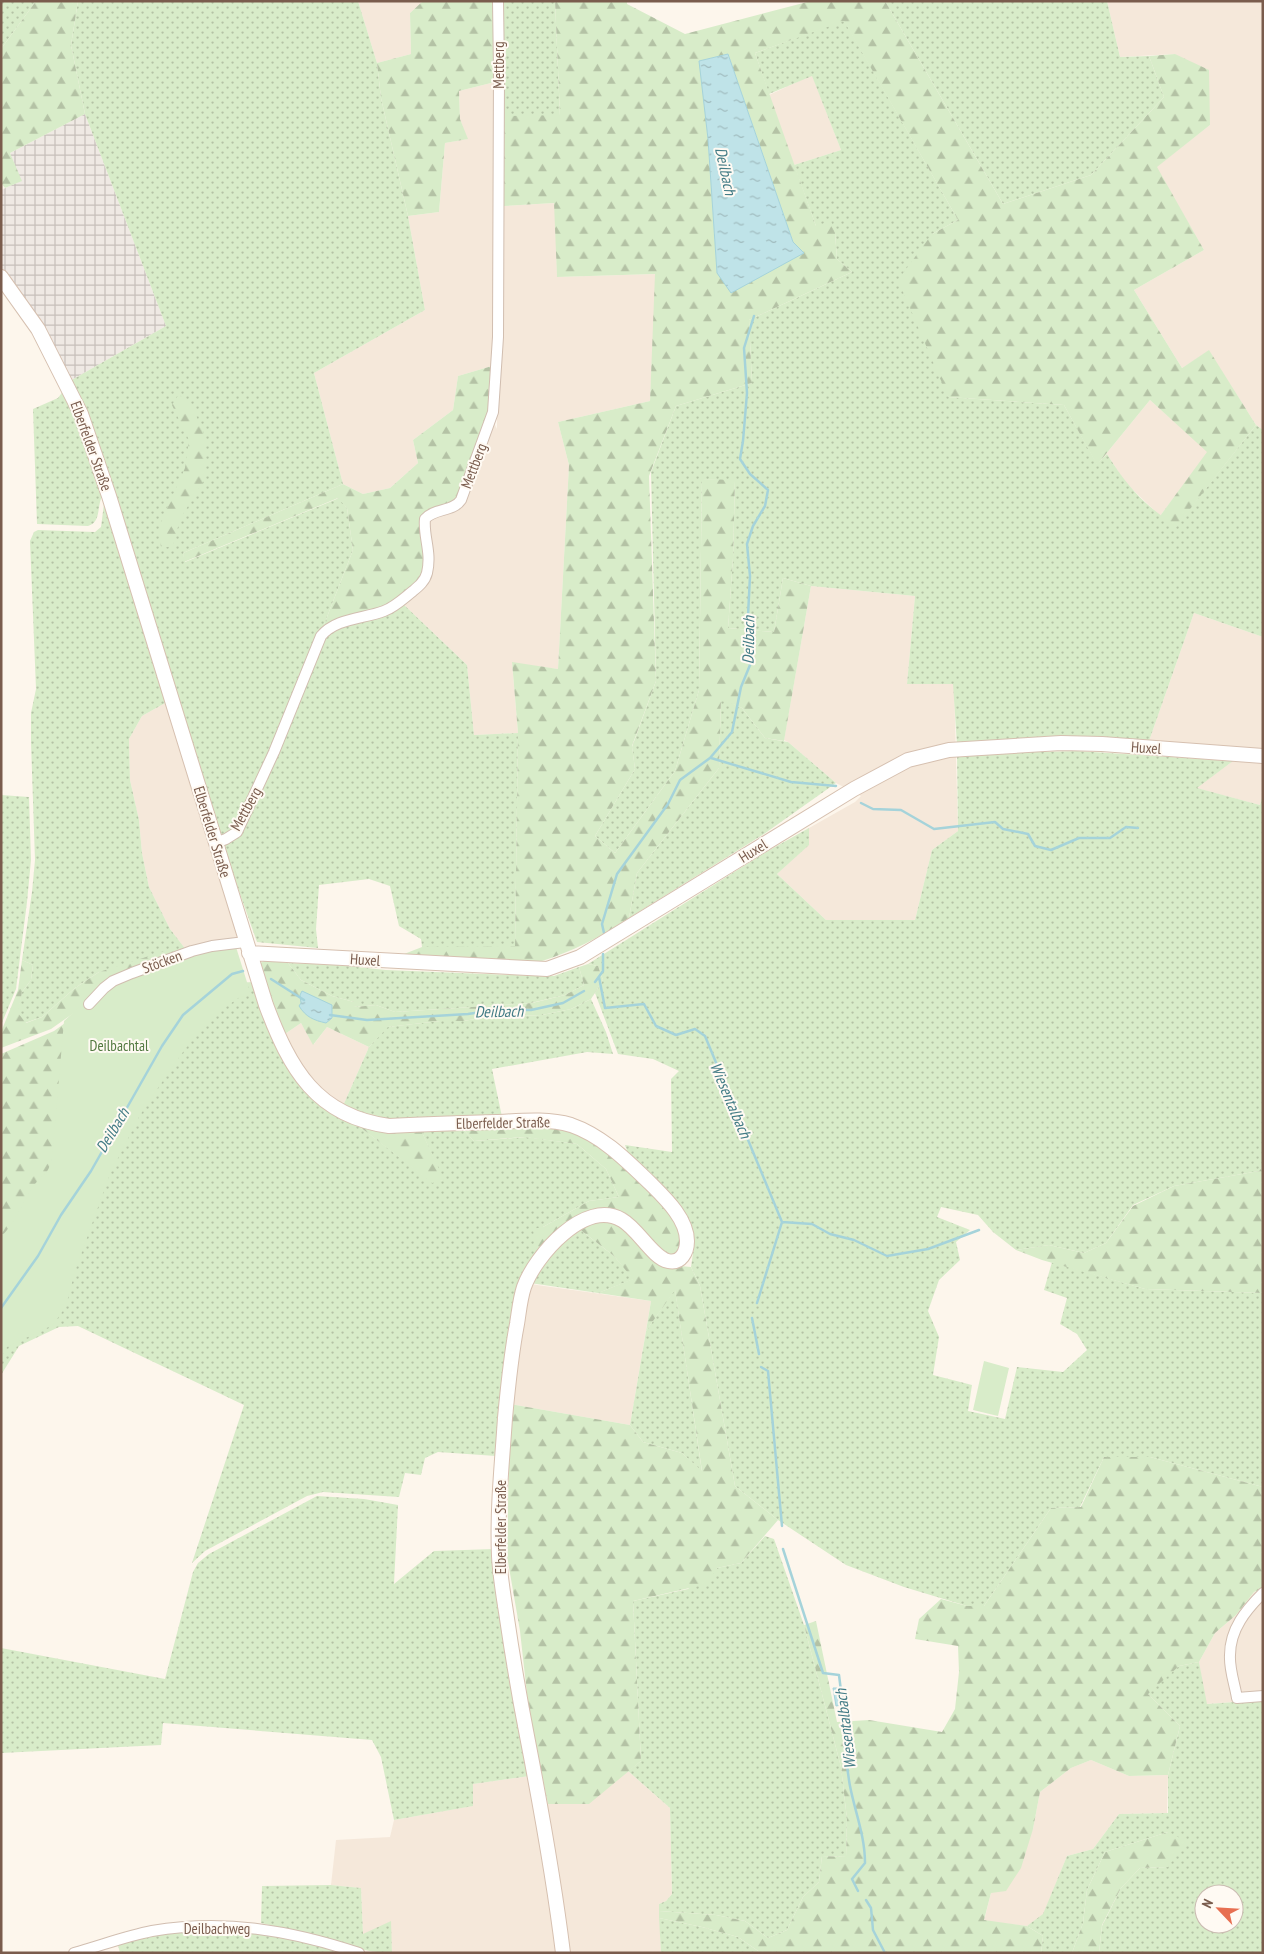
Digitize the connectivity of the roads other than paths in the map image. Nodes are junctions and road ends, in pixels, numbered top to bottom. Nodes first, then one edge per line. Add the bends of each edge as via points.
1 (498, 1) edge
2 (1, 278) edge
3 (1263, 756) edge
4 (215, 843) junction
5 (247, 947) junction
6 (89, 1004) dead end
7 (1263, 1594) edge
8 (1263, 1696) edge
9 (74, 1953) edge
10 (359, 1953) edge
11 (563, 1953) edge

1 - 4 street, Mettberg via 498,337 492,420 461,500 457,505 425,519 429,563 426,576 403,599 386,610 338,623 321,636 237,832
2 - 4 main road, Elberfelder Straße via 38,329 81,414
3 - 5 main road, Huxel via 1061,743 949,750 908,760 854,789 580,957 547,969
4 - 5 main road, Elberfelder Straße
5 - 6 street, Stöcken via 212,946 192,951 113,981
5 - 11 main road, Elberfelder Straße via 266,1006 288,1057 305,1082 326,1102 349,1116 389,1126 538,1121 569,1124 598,1138 624,1158 671,1205 684,1226 686,1250 681,1258 666,1261 634,1229 612,1215 602,1214 578,1223 537,1262 522,1292 516,1324 500,1485 499,1555 515,1676 543,1817
7 - 8 street via 1245,1611 1236,1628 1230,1655 1237,1698
9 - 10 street, Deilbachweg via 151,1932 234,1926 305,1936

